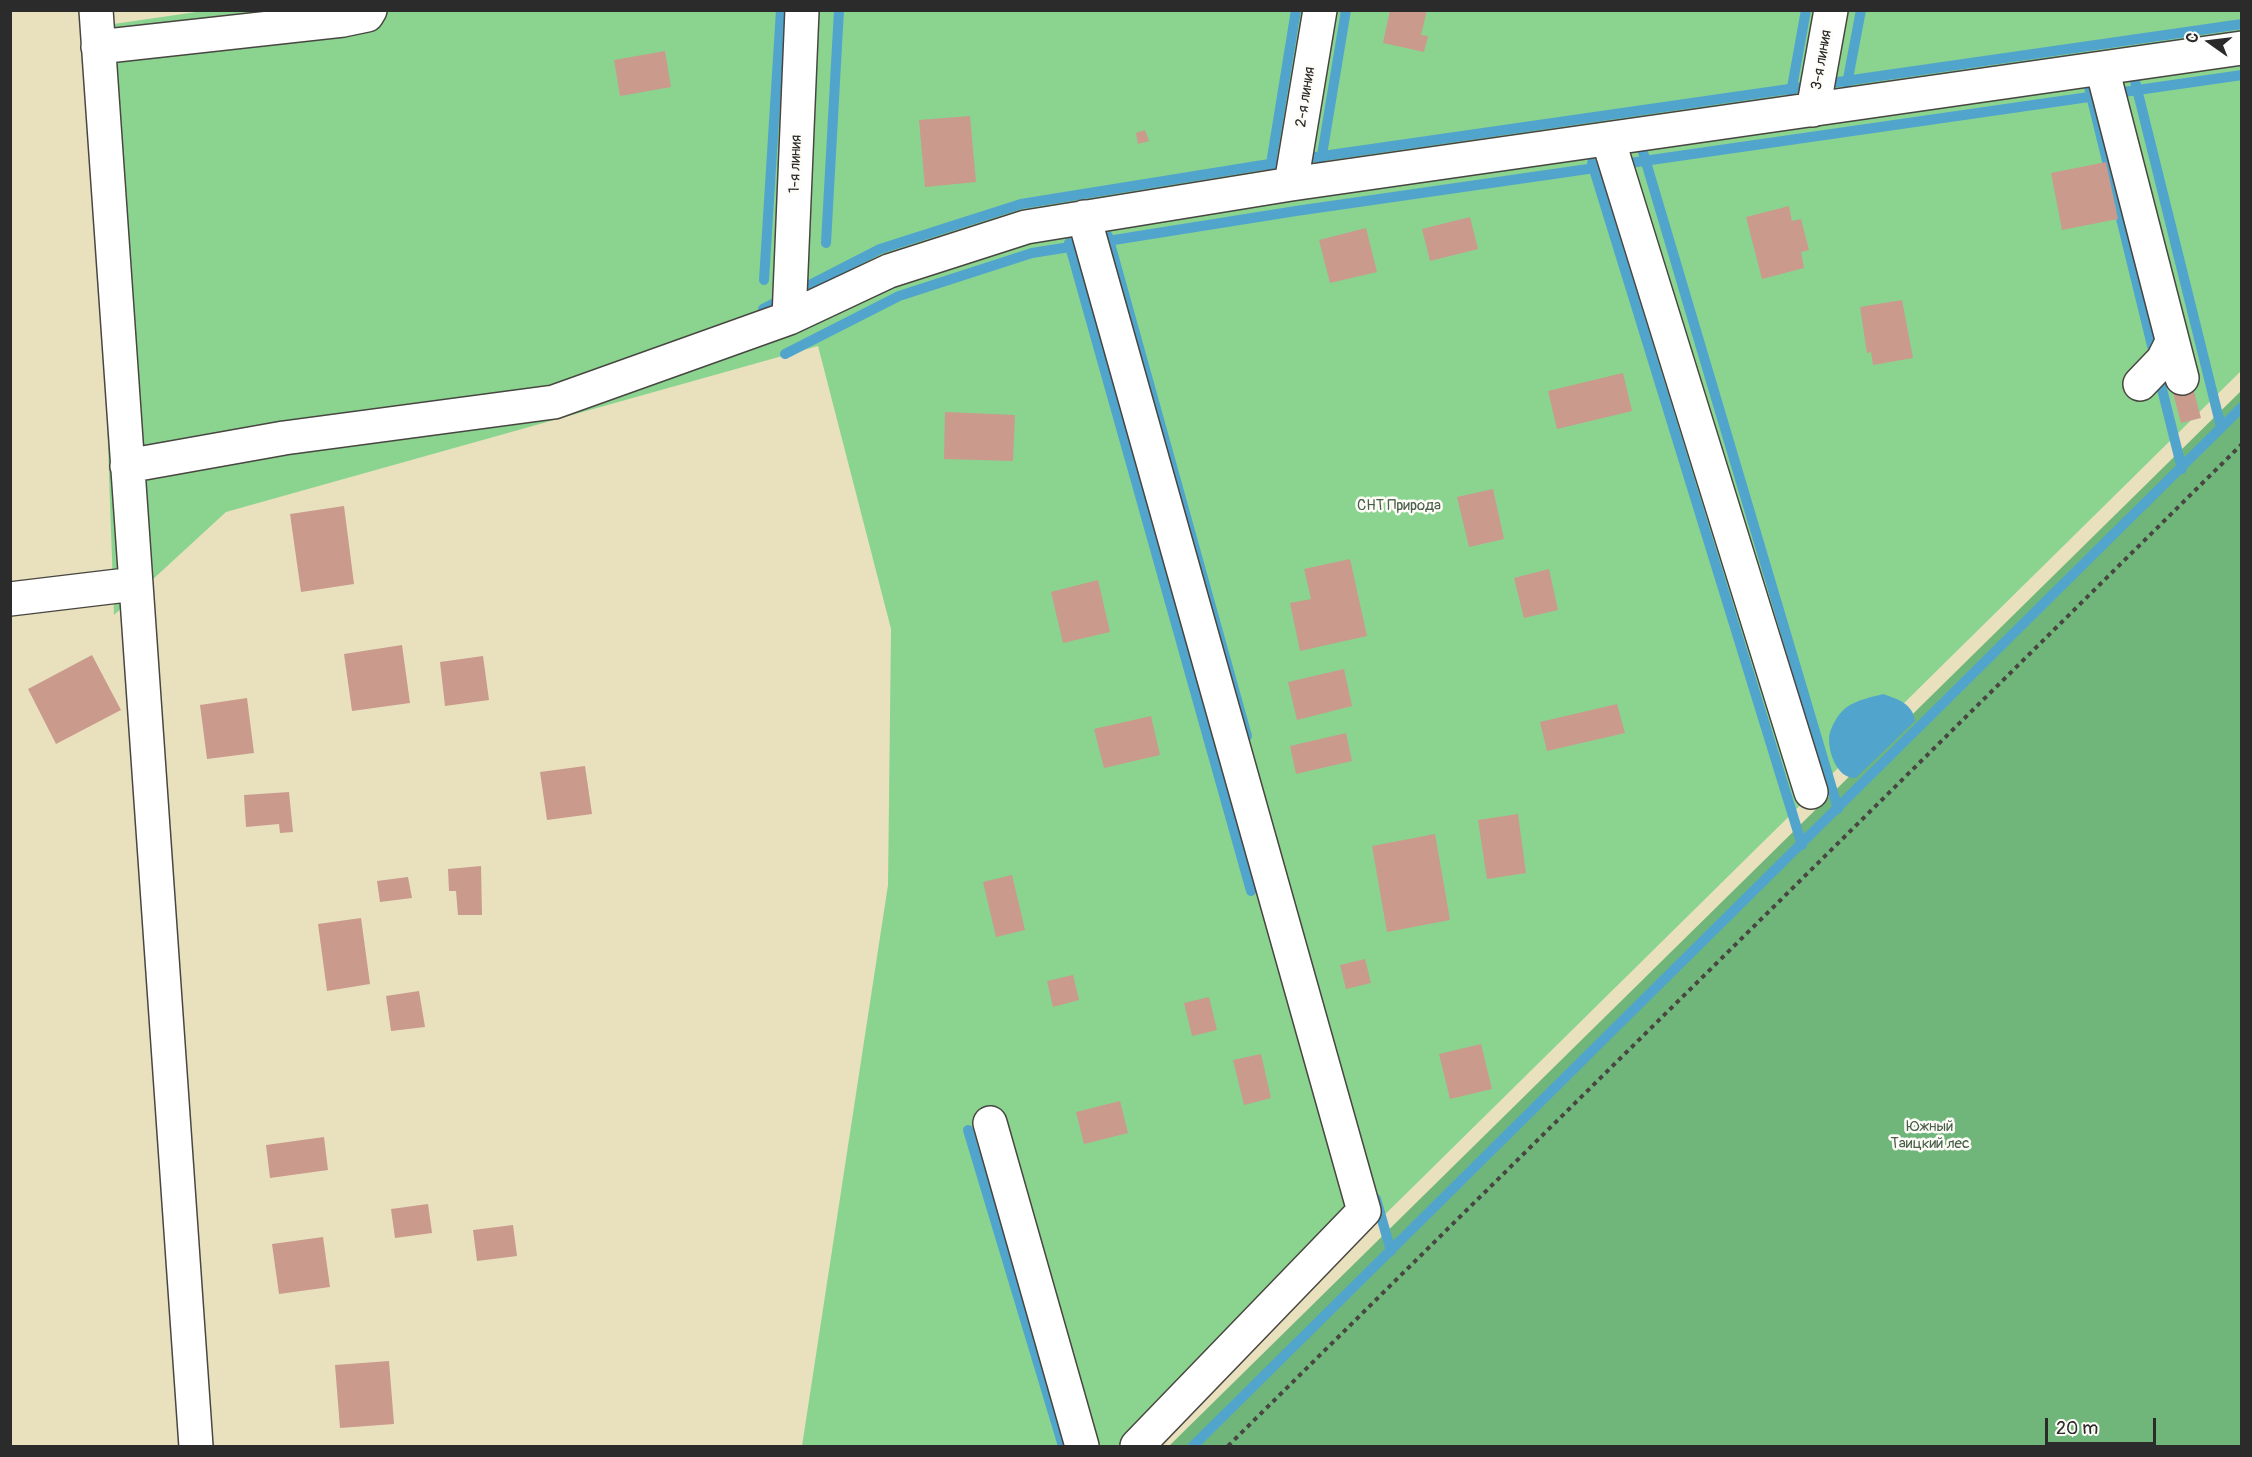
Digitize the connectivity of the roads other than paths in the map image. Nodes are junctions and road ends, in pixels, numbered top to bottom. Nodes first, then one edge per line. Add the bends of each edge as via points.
1 (96, 10) edge
2 (370, 10) edge
3 (802, 10) edge
4 (1320, 10) edge
5 (1831, 10) edge
6 (98, 47) junction
7 (2241, 48) edge
8 (2102, 68) junction
9 (1813, 110) junction
10 (1608, 139) junction
11 (1292, 184) junction
12 (1084, 217) junction
13 (789, 318) junction
14 (2172, 342) junction
15 (2182, 378) dead end
16 (2140, 384) dead end
17 (127, 466) junction
18 (135, 584) junction
19 (10, 599) edge
20 (1811, 792) dead end
21 (990, 1123) dead end
22 (196, 1446) edge
23 (1082, 1446) edge
24 (1137, 1446) edge

1 - 6 street
2 - 6 street via 367,15 343,20
3 - 13 street, 1-я линия
4 - 11 street, 2-я линия
5 - 9 street, 3-я линия
6 - 17 street
7 - 8 street
8 - 9 street
8 - 14 street
9 - 10 street
10 - 11 street
10 - 20 street
11 - 12 street
12 - 13 street via 1026,227 889,271
12 - 24 street via 1364,1211
13 - 17 street via 554,402 284,438
14 - 15 street
14 - 16 street via 2163,360
17 - 18 street
18 - 19 street
18 - 22 street
21 - 23 street

